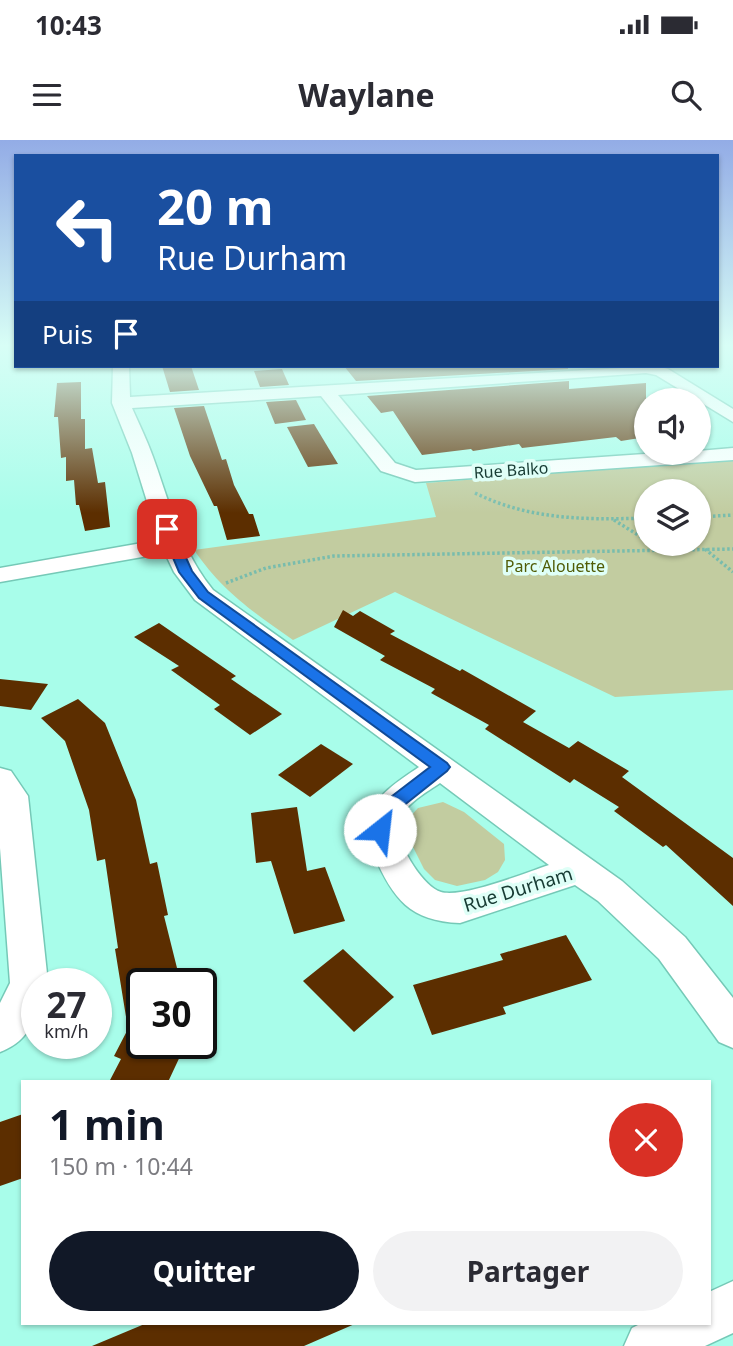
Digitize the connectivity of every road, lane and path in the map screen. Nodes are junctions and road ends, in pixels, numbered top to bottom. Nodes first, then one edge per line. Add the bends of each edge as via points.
1 (167, 400) edge
2 (334, 400) edge
3 (707, 400) edge
4 (121, 403) joint
5 (733, 417) edge
6 (733, 454) edge
7 (452, 475) junction
8 (733, 515) edge
9 (711, 516) edge
10 (634, 518) edge
11 (613, 519) junction
12 (634, 532) edge
13 (172, 545) junction
14 (733, 548) edge
15 (711, 549) edge
16 (634, 551) edge
17 (711, 554) edge
18 (733, 572) edge
19 (0, 575) edge
20 (204, 595) junction
21 (442, 767) junction
22 (0, 779) edge
23 (581, 869) junction
24 (733, 1029) edge
25 (0, 1033) edge
26 (733, 1306) edge
27 (711, 1317) edge
28 (694, 1325) edge
29 (650, 1346) edge

1 - 4 street
2 - 7 street, Rue Balko via 388,467 415,476
3 - 5 street
4 - 13 street, Rue Durham
6 - 7 street, Rue Balko
7 - 11 path via 493,503 568,520
8 - 9 path
10 - 11 path
11 - 12 path
13 - 19 street
13 - 20 street, Rue Durham
14 - 15 path
16 - 20 path via 334,556 249,571
17 - 18 path
20 - 21 street, Rue Durham
21 - 23 street, Rue Durham
21 - 23 street, Rue Durham via 392,804 381,820 380,830 408,889 417,898 446,909 460,908
22 - 25 street via 12,796 29,983 23,1003
23 - 24 street, Rue Durham via 672,948
26 - 27 street
28 - 29 street

